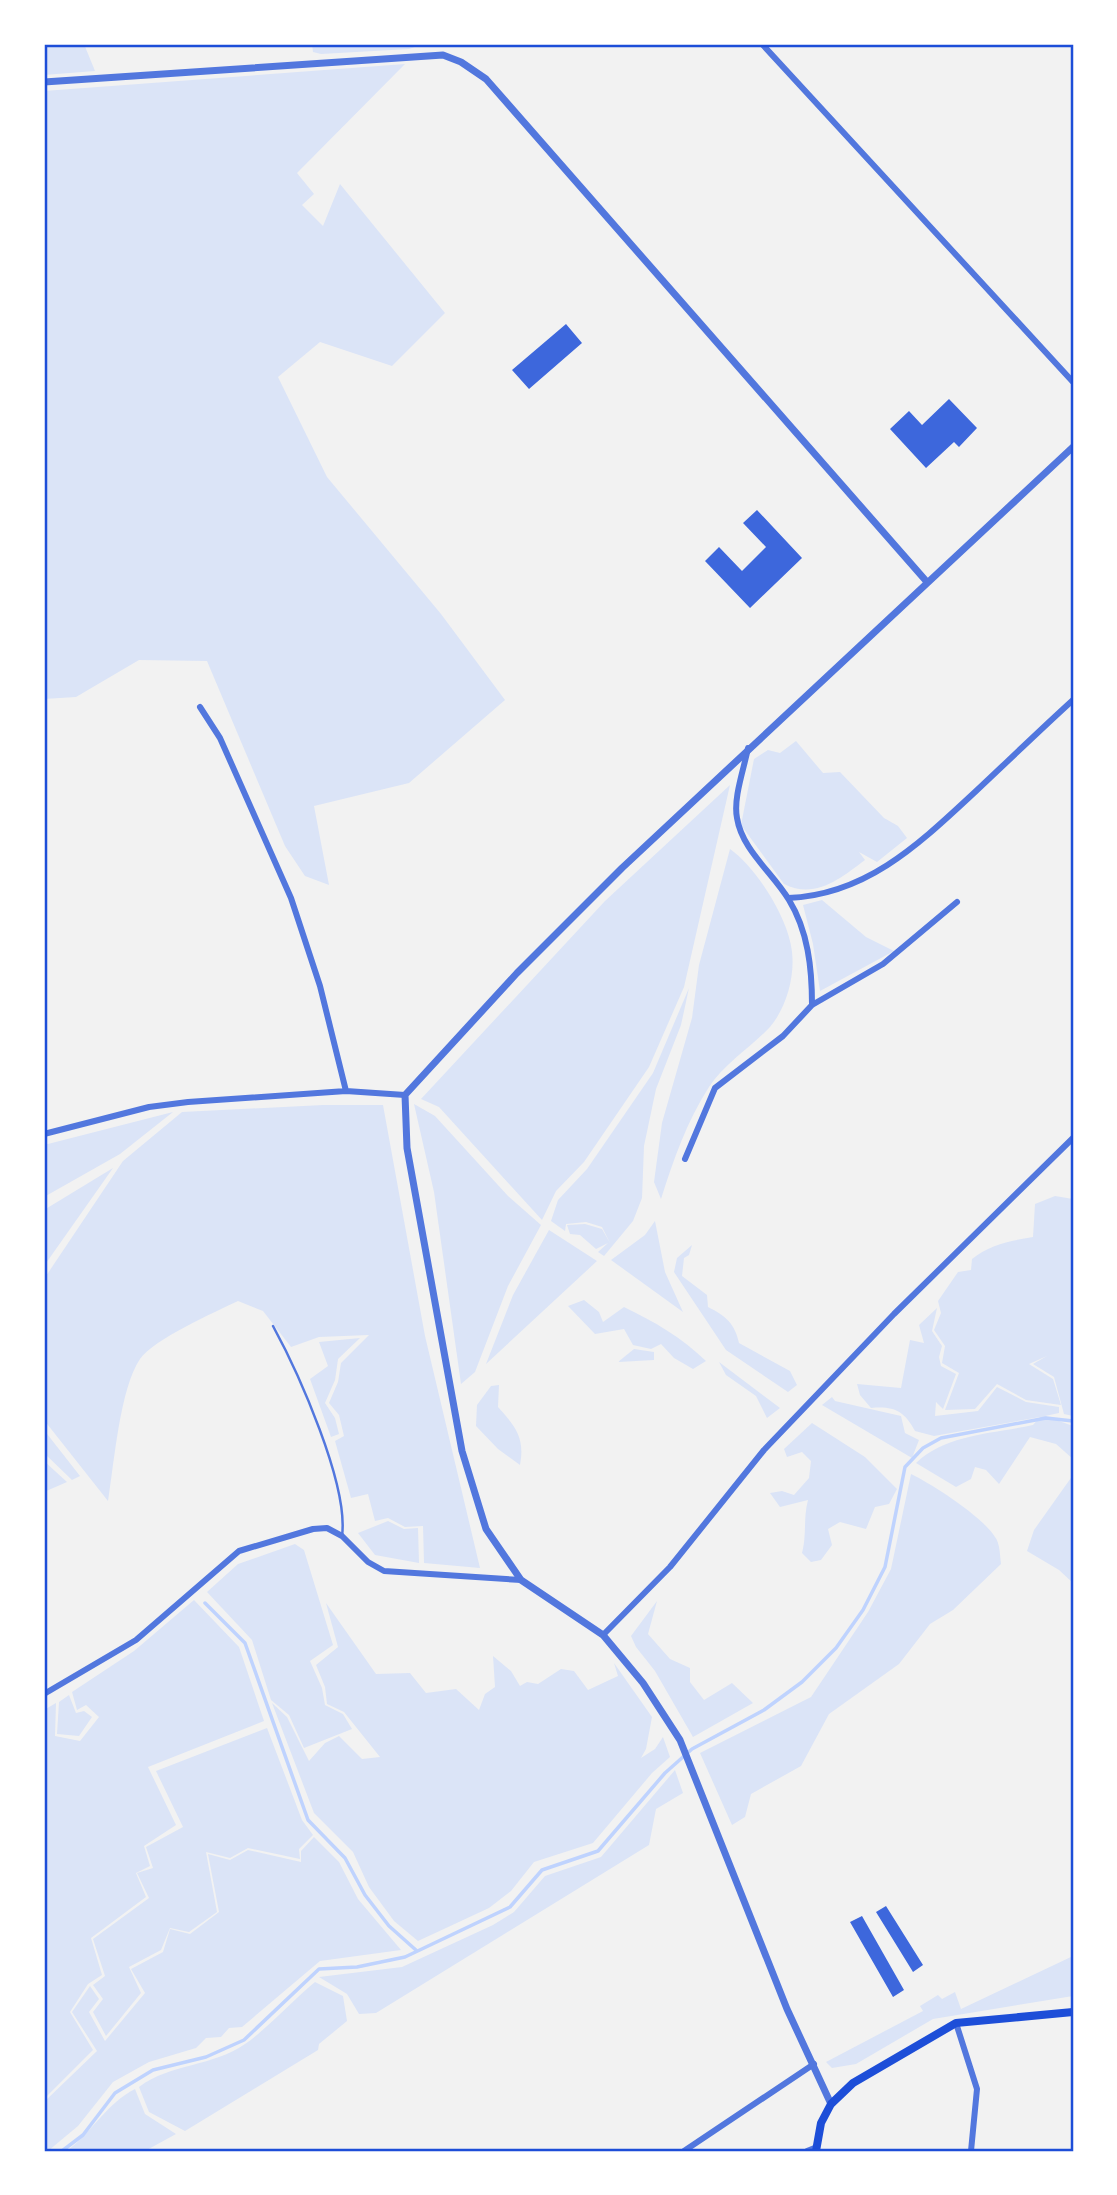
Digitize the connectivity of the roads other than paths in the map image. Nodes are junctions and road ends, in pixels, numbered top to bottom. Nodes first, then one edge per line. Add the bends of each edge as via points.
1 (762, 44) edge
2 (44, 82) edge
3 (1073, 382) edge
4 (1073, 447) edge
5 (927, 582) junction
6 (1073, 700) edge
7 (200, 707) dead end
8 (748, 748) junction
9 (789, 898) junction
10 (957, 902) dead end
11 (812, 1004) junction
12 (346, 1091) junction
13 (405, 1095) junction
14 (44, 1134) edge
15 (1073, 1138) edge
16 (685, 1159) dead end
17 (273, 1326) dead end
18 (342, 1536) junction
19 (521, 1580) junction
20 (603, 1635) junction
21 (44, 1694) edge
22 (1073, 2012) edge
23 (956, 2023) junction
24 (814, 2064) junction
25 (831, 2104) junction
26 (817, 2149) edge
27 (684, 2151) edge
28 (807, 2151) edge
29 (971, 2151) edge

1 - 3 street
2 - 5 street via 443,55 461,62 486,79
4 - 5 street
5 - 8 street
6 - 9 street via 913,849 838,891
7 - 12 street via 220,738 291,898 320,986
8 - 9 street via 736,815 741,835
8 - 13 street via 565,926
9 - 11 street via 801,922 812,972
10 - 11 street via 883,964
11 - 16 street via 783,1036 715,1087
12 - 13 street
12 - 14 street via 149,1107
13 - 19 street via 407,1148 462,1451 486,1530
15 - 20 street via 764,1450 670,1567
17 - 18 lane via 320,1432 345,1518
18 - 19 street via 384,1571
18 - 21 street via 327,1528 313,1529 239,1551 136,1640
19 - 20 street
20 - 24 street via 680,1740 720,1848
22 - 23 main road
23 - 25 main road via 853,2083
23 - 29 street via 977,2089
24 - 25 street
24 - 27 street
25 - 26 main road via 821,2123
26 - 28 street

